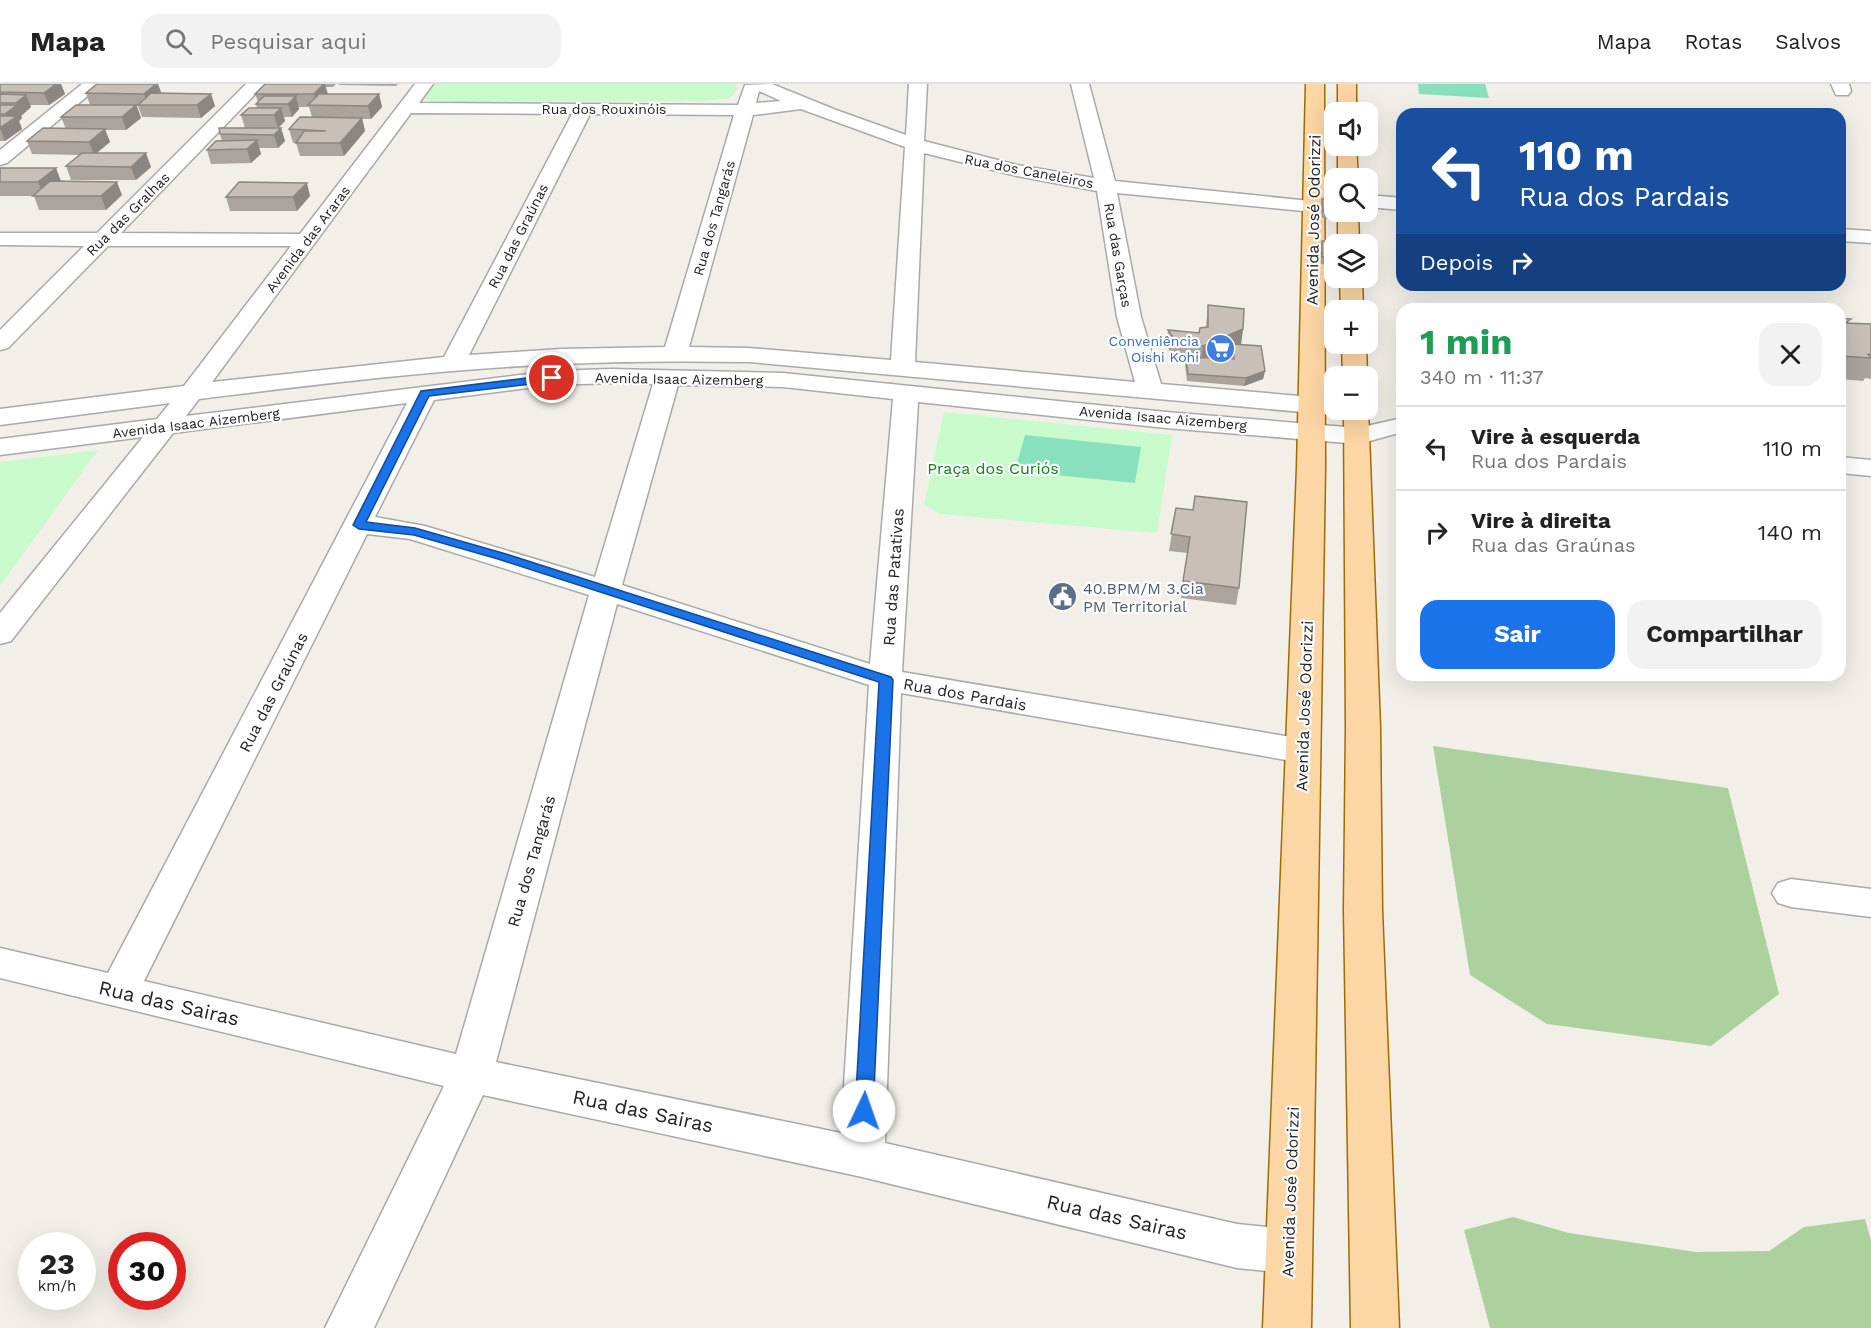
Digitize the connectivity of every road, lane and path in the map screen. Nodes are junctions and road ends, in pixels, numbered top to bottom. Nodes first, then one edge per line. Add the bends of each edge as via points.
1 (93, 84) edge
2 (256, 84) edge
3 (424, 84) edge
4 (755, 84) edge
5 (918, 84) edge
6 (1080, 84) edge
7 (1315, 84) edge
8 (1347, 84) edge
9 (1347, 102) edge
10 (803, 104) junction
11 (405, 108) junction
12 (584, 109) junction
13 (745, 110) junction
14 (916, 145) junction
15 (0, 159) edge
16 (1106, 186) junction
17 (1378, 202) edge
18 (1396, 203) edge
19 (1312, 206) junction
20 (1846, 235) edge
21 (1871, 237) edge
22 (0, 239) edge
23 (103, 239) junction
24 (307, 240) junction
25 (0, 343) edge
26 (453, 363) junction
27 (672, 365) junction
28 (905, 380) junction
29 (1150, 390) junction
30 (191, 393) junction
31 (425, 393) junction
32 (1319, 414) edge
33 (0, 417) edge
34 (1358, 420) edge
35 (1370, 420) edge
36 (1396, 424) edge
37 (163, 427) junction
38 (0, 447) edge
39 (1846, 466) edge
40 (1871, 468) edge
41 (359, 525) junction
42 (606, 589) junction
43 (0, 634) edge
44 (886, 680) junction
45 (1304, 751) junction
46 (1791, 893) dead end
47 (1871, 903) edge
48 (0, 963) edge
49 (119, 991) junction
50 (471, 1076) junction
51 (862, 1157) junction
52 (1287, 1251) junction
53 (349, 1328) edge
54 (1287, 1328) edge
55 (1375, 1328) edge

1 - 15 street
2 - 23 street, Rua das Gralhas
3 - 11 street, Avenida das Araras
4 - 10 street, Rua dos Caneleiros
4 - 13 street, Rua dos Tangarás
5 - 14 street, Rua das Patativas
6 - 16 street, Rua das Garças
7 - 19 main road, Avenida José Odorizzi
8 - 9 main road
10 - 13 street, Rua dos Rouxinóis
10 - 14 street, Rua dos Caneleiros
11 - 12 street, Rua dos Rouxinóis
11 - 24 street, Avenida das Araras
12 - 13 street, Rua dos Rouxinóis
12 - 26 street, Rua das Graúnas
13 - 27 street, Rua dos Tangarás
14 - 16 street, Rua dos Caneleiros via 1015,170
14 - 28 street, Rua das Patativas
16 - 19 street, Rua dos Caneleiros
16 - 29 street, Rua das Garças via 1130,317
17 - 18 street
19 - 32 main road, Avenida José Odorizzi
20 - 21 street
22 - 23 street
23 - 24 street
23 - 25 street, Rua das Gralhas
24 - 30 street, Avenida das Araras
26 - 27 street, Avenida Isaac Aizemberg via 548,356
26 - 30 street, Avenida Isaac Aizemberg
27 - 28 street, Avenida Isaac Aizemberg via 783,380
27 - 31 street, Avenida Isaac Aizemberg
27 - 42 street, Rua dos Tangarás
28 - 29 street, Avenida Isaac Aizemberg
28 - 32 street, Avenida Isaac Aizemberg via 1166,420
28 - 44 street, Rua das Patativas
29 - 32 street, Avenida Isaac Aizemberg
30 - 33 street, Avenida Isaac Aizemberg
30 - 37 street, Avenida das Araras
31 - 37 street, Avenida Isaac Aizemberg
31 - 41 street, Rua das Graúnas
32 - 45 main road, Avenida José Odorizzi
34 - 55 main road via 1363,910
35 - 36 street, Avenida Isaac Aizemberg
37 - 38 street, Avenida Isaac Aizemberg
37 - 43 street
39 - 40 street
41 - 42 street, Rua dos Pardais via 415,532
41 - 49 street, Rua das Graúnas
42 - 44 street, Rua dos Pardais
42 - 50 street, Rua dos Tangarás
44 - 45 street, Rua dos Pardais
44 - 51 street, Rua das Patativas
45 - 52 main road, Avenida José Odorizzi
46 - 47 street
48 - 49 street, Rua das Sairas
49 - 50 street, Rua das Sairas
50 - 51 street, Rua das Sairas
50 - 53 street, Rua dos Tangarás
51 - 52 street, Rua das Sairas via 1237,1246
52 - 54 main road, Avenida José Odorizzi

